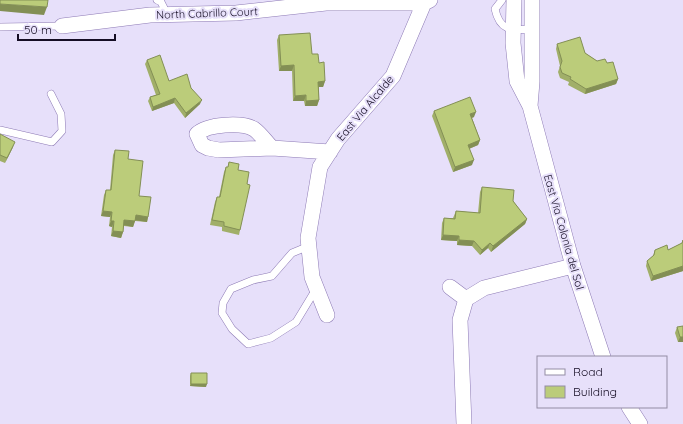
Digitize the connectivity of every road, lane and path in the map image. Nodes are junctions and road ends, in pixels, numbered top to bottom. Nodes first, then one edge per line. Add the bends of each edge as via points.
1 (157, 0) edge
2 (427, 2) edge
3 (520, 2) edge
4 (167, 15) junction
5 (62, 26) joint
6 (0, 27) edge
7 (532, 29) junction
8 (514, 30) junction
9 (51, 94) dead end
10 (530, 106) junction
11 (0, 130) edge
12 (272, 148) dead end
13 (330, 152) junction
14 (309, 246) junction
15 (573, 266) junction
16 (450, 287) dead end
17 (316, 288) junction
18 (466, 299) junction
19 (327, 315) dead end
20 (603, 356) edge
21 (630, 408) edge
22 (464, 424) edge
23 (640, 424) edge

1 - 4 lane via 161,2
2 - 4 street, North Cabrillo Court via 326,3 236,13
2 - 13 street, East Via Alcalde via 393,76 338,138
3 - 7 street, East Via Colonia del Sol
3 - 8 street, East Via Colonia del Sol
4 - 5 street, North Cabrillo Court
5 - 6 lane
7 - 8 lane
7 - 10 street, East Via Colonia del Sol
8 - 10 street, East Via Colonia del Sol via 517,82
9 - 11 lane via 61,114 62,131 52,142
10 - 15 street, East Via Colonia del Sol
12 - 13 street, East Via Alcalde
13 - 14 street, East Via Alcalde via 320,168 308,238
14 - 17 street, East Via Alcalde via 312,277
14 - 17 lane via 292,253 272,276 253,280 231,290 223,303 222,312 232,329 248,344 272,338 296,322
15 - 18 street via 484,288
15 - 20 street, East Via Colonia del Sol
16 - 18 street
17 - 19 street, East Via Alcalde
18 - 22 street via 460,320
21 - 23 street

